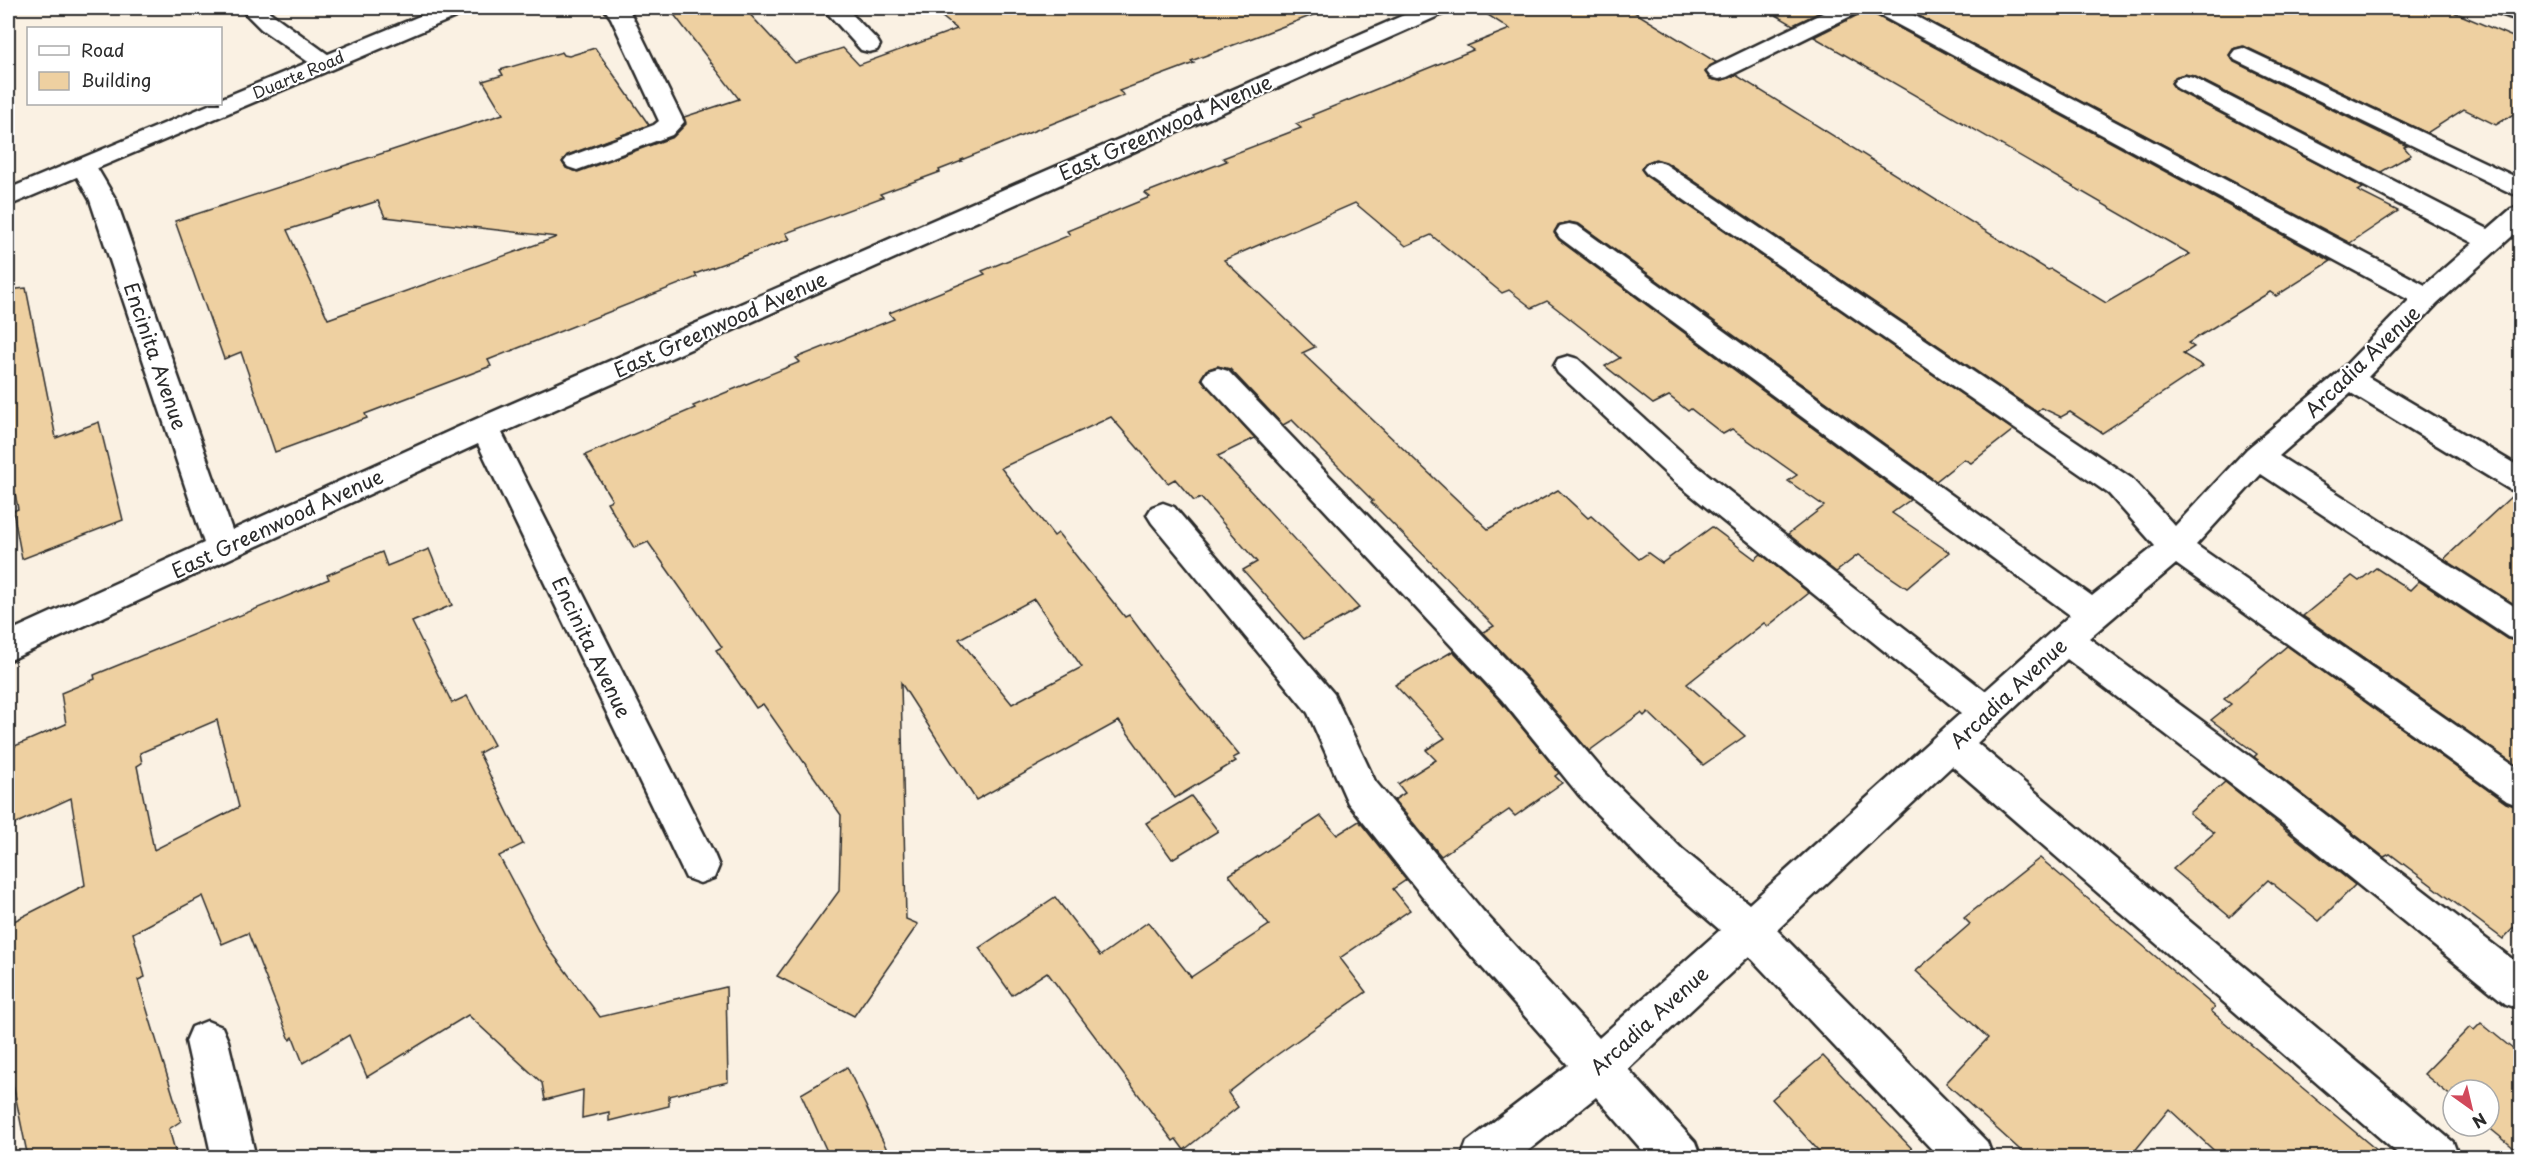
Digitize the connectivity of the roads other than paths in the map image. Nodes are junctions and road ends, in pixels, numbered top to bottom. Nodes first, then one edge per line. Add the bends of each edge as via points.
1 (251, 8) edge
2 (457, 8) edge
3 (615, 8) edge
4 (834, 8) edge
5 (1437, 8) edge
6 (1849, 8) edge
7 (1884, 8) edge
8 (2505, 8) edge
9 (2520, 14) edge
10 (869, 45) dead end
11 (2243, 55) dead end
12 (325, 63) junction
13 (1719, 72) dead end
14 (2185, 83) dead end
15 (577, 162) dead end
16 (84, 166) junction
17 (1656, 169) dead end
18 (8, 198) edge
19 (2520, 209) edge
20 (1569, 232) dead end
21 (2492, 242) junction
22 (2427, 298) junction
23 (1568, 366) dead end
24 (1218, 378) dead end
25 (2349, 379) junction
26 (484, 428) junction
27 (2258, 457) junction
28 (2520, 481) edge
29 (1163, 515) dead end
30 (2175, 547) junction
31 (222, 548) junction
32 (2093, 614) junction
33 (2520, 627) edge
34 (2065, 639) junction
35 (8, 647) edge
36 (1986, 712) junction
37 (1952, 744) junction
38 (2520, 790) edge
39 (700, 866) dead end
40 (1749, 929) junction
41 (2520, 990) edge
42 (207, 1041) dead end
43 (1597, 1069) junction
44 (234, 1158) edge
45 (1483, 1158) edge
46 (1679, 1158) edge
47 (1971, 1158) edge
48 (2437, 1158) edge

1 - 12 street
2 - 12 street, Duarte Road
3 - 15 street via 672,122 663,130
4 - 10 street
5 - 26 street, East Greenwood Avenue
6 - 13 street
7 - 22 street
8 - 9 street
11 - 19 street
12 - 16 street, Duarte Road
14 - 21 street
16 - 18 street, Duarte Road
16 - 31 street, Encinita Avenue via 103,200
17 - 30 street via 2120,486
19 - 21 street, Arcadia Avenue
20 - 32 street
21 - 22 street, Arcadia Avenue
22 - 25 street, Arcadia Avenue
23 - 36 street via 1686,474
24 - 40 street via 1514,690 1593,784 1669,862
25 - 27 street, Arcadia Avenue
25 - 28 street
26 - 31 street, East Greenwood Avenue
26 - 39 street, Encinita Avenue
27 - 30 street, Arcadia Avenue
27 - 33 street
29 - 43 street via 1322,704 1361,792 1469,924
30 - 32 street, Arcadia Avenue
30 - 38 street
31 - 35 street, East Greenwood Avenue
32 - 34 street, Arcadia Avenue
34 - 36 street, Arcadia Avenue
34 - 41 street via 2310,821
36 - 37 street, Arcadia Avenue
37 - 40 street, Arcadia Avenue
37 - 48 street
40 - 43 street, Arcadia Avenue
40 - 47 street
42 - 44 street
43 - 45 street, Arcadia Avenue
43 - 46 street

